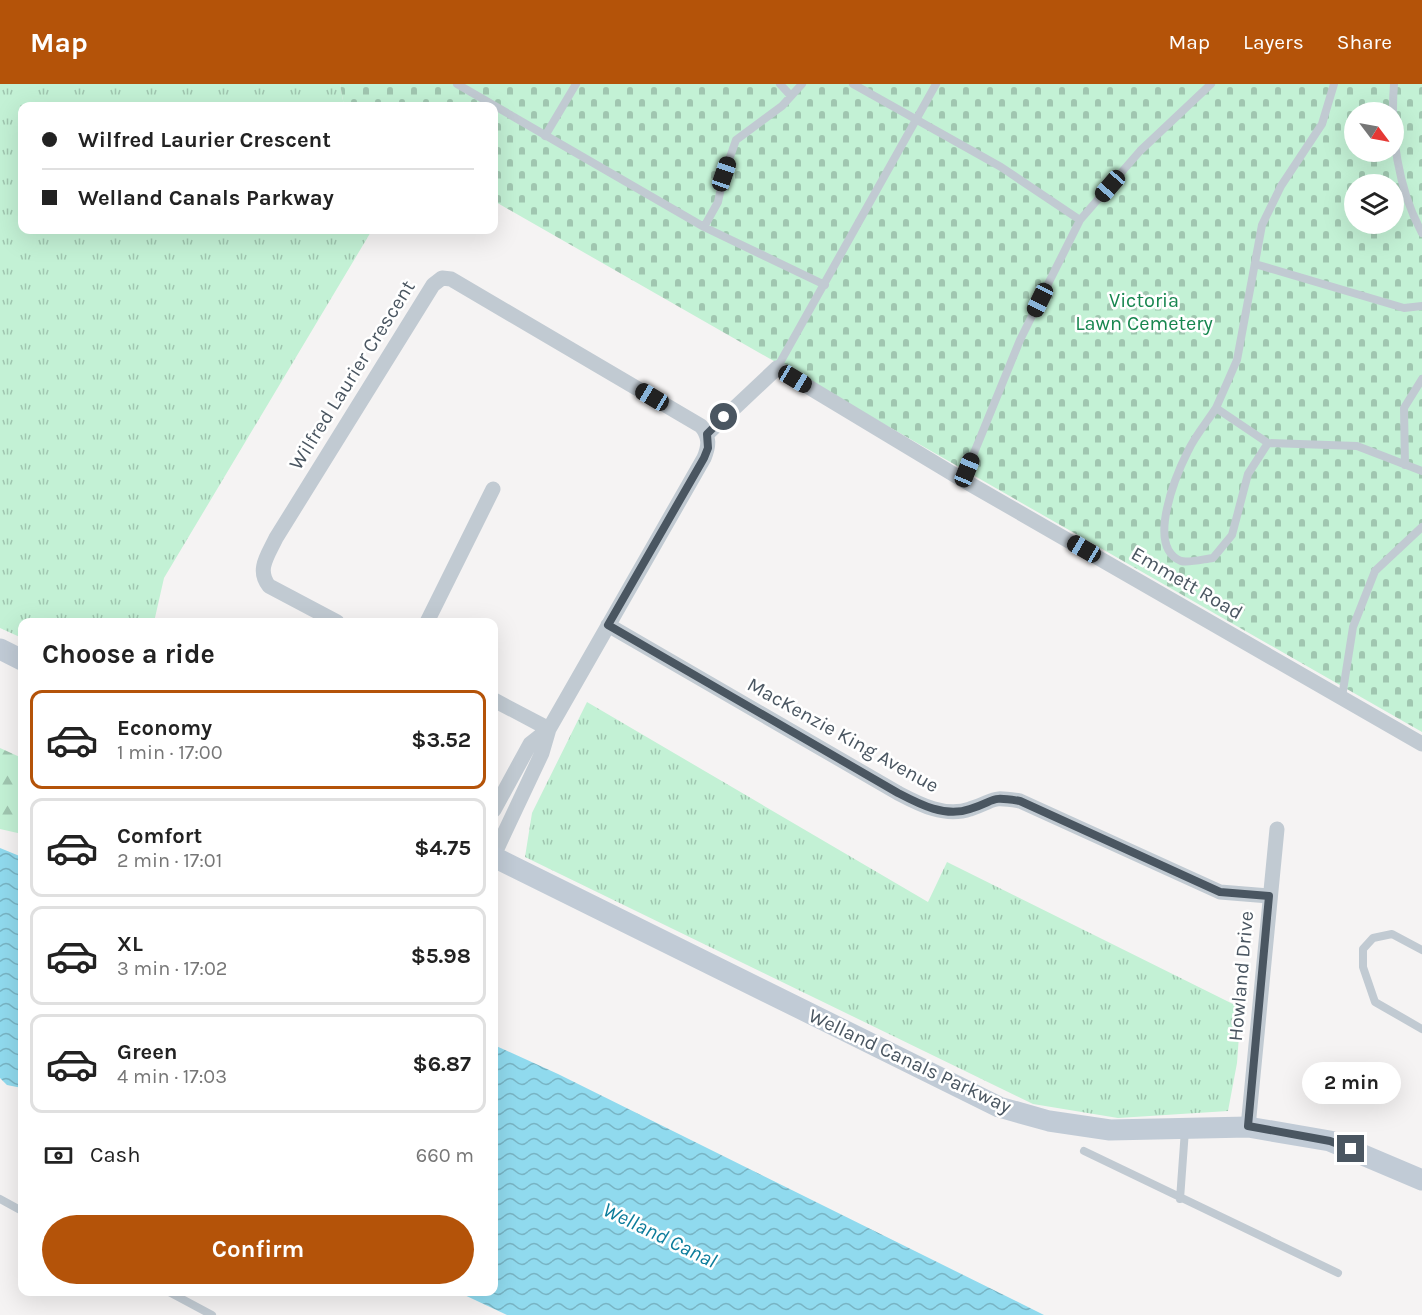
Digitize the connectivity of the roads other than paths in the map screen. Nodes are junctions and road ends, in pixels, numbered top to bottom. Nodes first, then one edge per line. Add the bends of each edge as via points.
1 (457, 84) edge
2 (576, 84) edge
3 (780, 84) edge
4 (802, 84) edge
5 (853, 84) edge
6 (936, 84) edge
7 (1211, 84) edge
8 (1334, 84) edge
9 (1394, 84) edge
10 (791, 96) junction
11 (487, 102) edge
12 (498, 109) edge
13 (916, 121) junction
14 (544, 136) junction
15 (1080, 220) junction
16 (704, 227) junction
17 (1422, 233) edge
18 (1255, 264) junction
19 (825, 285) junction
20 (1422, 306) edge
21 (777, 368) junction
22 (1422, 379) edge
23 (1216, 408) junction
24 (707, 434) junction
25 (1268, 443) junction
26 (1405, 465) junction
27 (1422, 471) edge
28 (963, 480) junction
29 (493, 489) dead end
30 (1422, 527) edge
31 (329, 618) edge
32 (429, 618) edge
33 (608, 625) junction
34 (0, 649) edge
35 (18, 658) edge
36 (1342, 697) junction
37 (498, 702) edge
38 (549, 729) junction
39 (1422, 744) edge
40 (498, 803) edge
41 (1277, 829) dead end
42 (498, 847) edge
43 (498, 858) edge
44 (1269, 896) junction
45 (1422, 950) edge
46 (1422, 1029) edge
47 (1248, 1126) junction
48 (1185, 1129) junction
49 (1084, 1151) dead end
50 (1422, 1180) edge
51 (0, 1199) edge
52 (1180, 1199) junction
53 (18, 1209) edge
54 (1338, 1273) dead end
55 (176, 1296) edge
56 (212, 1315) edge

1 - 11 lane
2 - 14 lane
3 - 10 lane
4 - 10 lane
5 - 13 lane
6 - 13 lane
7 - 15 lane via 1140,151
8 - 18 lane via 1322,124 1281,186 1262,225
9 - 17 lane via 1400,176
10 - 16 lane via 736,140 718,202
12 - 14 lane
13 - 15 lane via 1001,167
13 - 19 lane
14 - 16 lane
15 - 28 lane via 1020,340
16 - 19 lane
18 - 20 lane via 1404,308
18 - 23 lane via 1237,360
19 - 21 lane
21 - 24 street
21 - 28 street, Emmett Road
22 - 26 lane via 1404,408
23 - 25 lane
23 - 25 lane via 1188,450 1163,517 1165,540 1174,556 1182,561 1213,558 1232,536 1248,474
24 - 31 street, Wilfred Laurier Crescent via 701,426 561,342 451,279 442,278 433,285 276,538 262,569 269,586
24 - 33 street via 708,448 700,467
25 - 26 lane via 1357,446
26 - 27 lane
28 - 36 street, Emmett Road
29 - 32 street
30 - 36 lane via 1375,571 1353,627
33 - 38 street
33 - 44 street, MacKenzie King Avenue via 898,793 936,811 969,810 995,797 1020,801 1220,892
34 - 35 main road
36 - 39 street, Emmett Road
37 - 38 street
38 - 40 street via 530,744
38 - 42 street via 542,753
41 - 44 street, Howland Drive
43 - 48 main road, Welland Canals Parkway via 999,1107 1048,1121 1110,1130
44 - 47 street, Howland Drive
45 - 46 lane via 1392,934 1373,938 1364,949 1362,967 1375,1002
47 - 48 main road, Welland Canals Parkway
47 - 50 main road, Welland Canals Parkway via 1330,1141
48 - 52 lane
49 - 52 lane
51 - 53 lane
52 - 54 lane
55 - 56 lane

